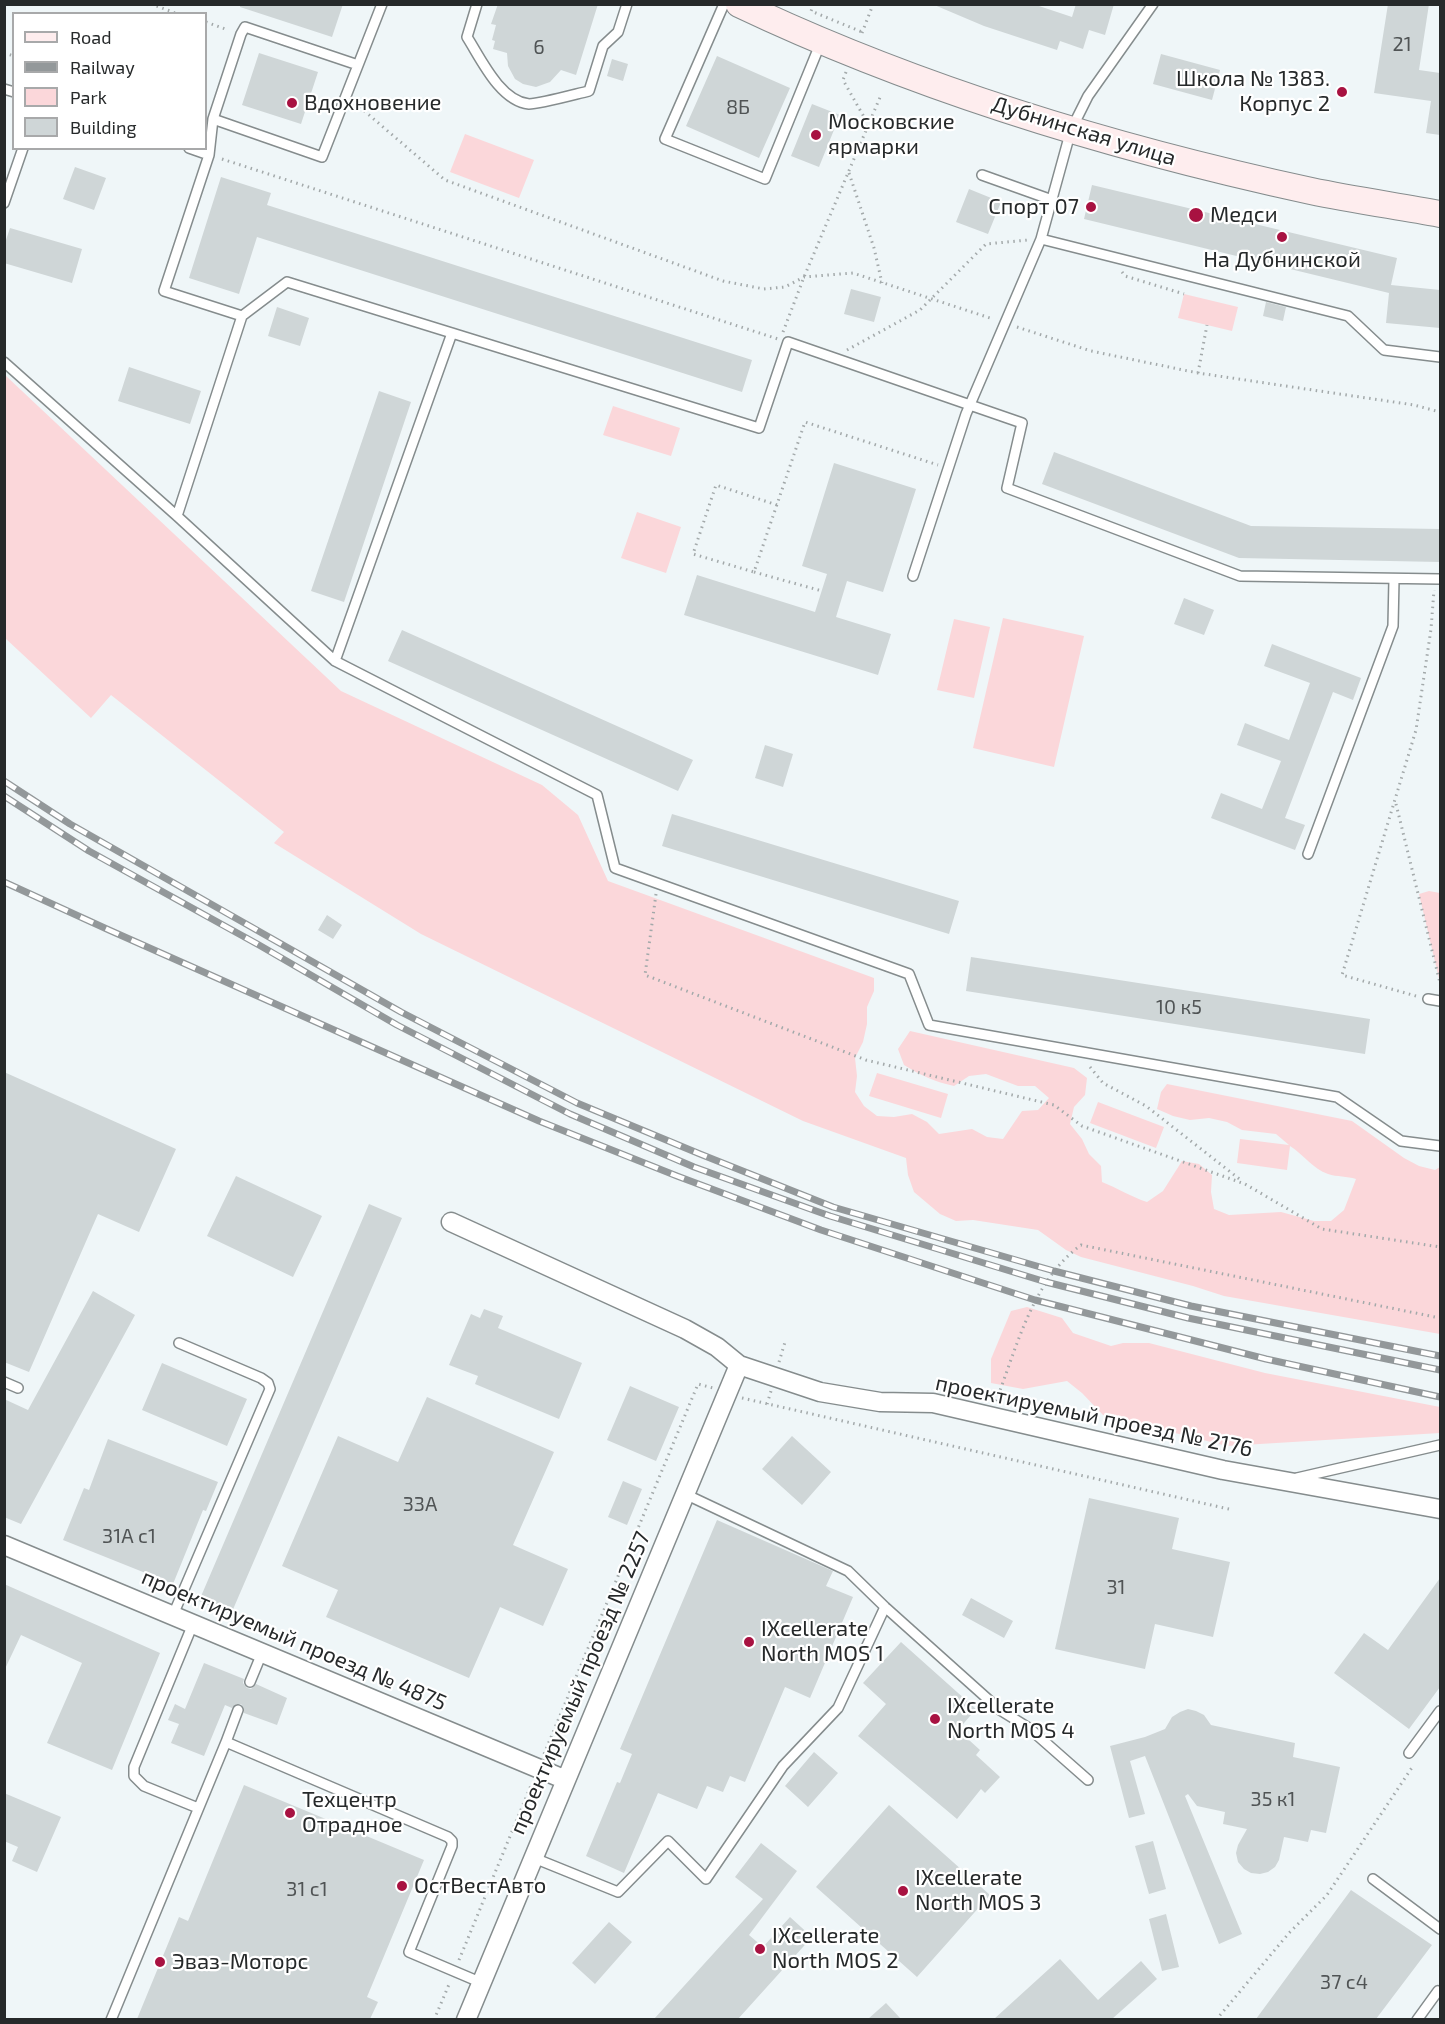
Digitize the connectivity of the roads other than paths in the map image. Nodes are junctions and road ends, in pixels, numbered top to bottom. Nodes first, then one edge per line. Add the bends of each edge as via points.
1 (382, 4) edge
2 (477, 4) edge
3 (627, 4) edge
4 (724, 4) edge
5 (740, 4) edge
6 (1153, 4) edge
7 (822, 41) junction
8 (358, 65) junction
9 (213, 119) junction
10 (1071, 130) junction
11 (22, 150) edge
12 (195, 150) edge
13 (209, 155) junction
14 (982, 175) dead end
15 (1052, 200) junction
16 (4, 202) edge
17 (1440, 214) edge
18 (1041, 239) junction
19 (242, 316) junction
20 (452, 333) junction
21 (1440, 357) edge
22 (4, 362) edge
23 (970, 405) junction
24 (177, 516) junction
25 (913, 576) dead end
26 (1394, 579) junction
27 (1438, 579) edge
28 (335, 661) junction
29 (1308, 854) dead end
30 (1428, 999) road end
31 (1440, 1000) edge
32 (1440, 1146) edge
33 (451, 1222) dead end
34 (179, 1343) dead end
35 (739, 1365) junction
36 (4, 1382) edge
37 (18, 1388) dead end
38 (1440, 1445) edge
39 (1285, 1481) junction
40 (686, 1494) junction
41 (1440, 1509) edge
42 (4, 1545) edge
43 (885, 1607) junction
44 (173, 1615) junction
45 (193, 1624) junction
46 (262, 1653) junction
47 (250, 1682) dead end
48 (238, 1710) dead end
49 (1440, 1711) edge
50 (226, 1742) junction
51 (1409, 1753) dead end
52 (566, 1780) junction
53 (1088, 1780) dead end
54 (198, 1808) junction
55 (534, 1858) junction
56 (1373, 1879) dead end
57 (1440, 1929) edge
58 (482, 1983) junction
59 (1440, 1990) edge
60 (111, 2019) edge
61 (466, 2019) edge
62 (1417, 2019) edge

1 - 8 lane
2 - 3 lane via 467,37 495,81 511,98 530,104 589,91 603,45 618,32
4 - 7 lane via 665,139 765,179
5 - 7 main road, Дубнинская улица
6 - 10 lane via 1088,96
7 - 10 main road, Дубнинская улица
8 - 9 lane via 322,158
8 - 9 lane via 245,27
9 - 13 lane
10 - 15 lane
10 - 17 main road, Дубнинская улица via 1313,192
11 - 16 lane
12 - 13 lane
13 - 19 lane via 165,291
14 - 15 lane
15 - 18 lane
18 - 21 lane via 1348,316 1384,350
18 - 23 lane
19 - 20 lane via 287,282
19 - 24 lane
20 - 23 lane via 759,428 788,342
20 - 28 lane
22 - 24 lane
23 - 25 lane
23 - 26 lane via 1022,423 1007,488 1240,576
24 - 28 lane
26 - 27 lane
26 - 29 lane via 1393,626
28 - 32 lane via 597,795 615,868 909,974 929,1025 1338,1098 1401,1141
30 - 31 lane
33 - 35 street via 685,1329
34 - 44 lane via 261,1378 270,1389
35 - 39 street, проектируемый проезд № 2176 via 820,1392 880,1402 933,1403
35 - 40 street, проектируемый проезд № 2257
36 - 37 lane
38 - 39 lane
39 - 41 street, проектируемый проезд № 2176
40 - 43 lane via 848,1571
40 - 52 street, проектируемый проезд № 2257
42 - 44 street, проектируемый проезд № 4875
43 - 53 lane via 1000,1710 1029,1728
43 - 55 lane via 838,1708 783,1766 706,1880 668,1841 618,1892
44 - 45 street, проектируемый проезд № 4875
45 - 46 street, проектируемый проезд № 4875
45 - 54 lane via 134,1767 134,1776 144,1786
46 - 47 lane
46 - 52 street, проектируемый проезд № 4875
48 - 50 lane
49 - 51 lane
50 - 54 lane
50 - 58 lane via 448,1837 452,1846 409,1952
52 - 55 street, проектируемый проезд № 2257
54 - 60 lane
55 - 58 street, проектируемый проезд № 2257
56 - 57 lane
58 - 61 street, проектируемый проезд № 2257
59 - 62 lane

